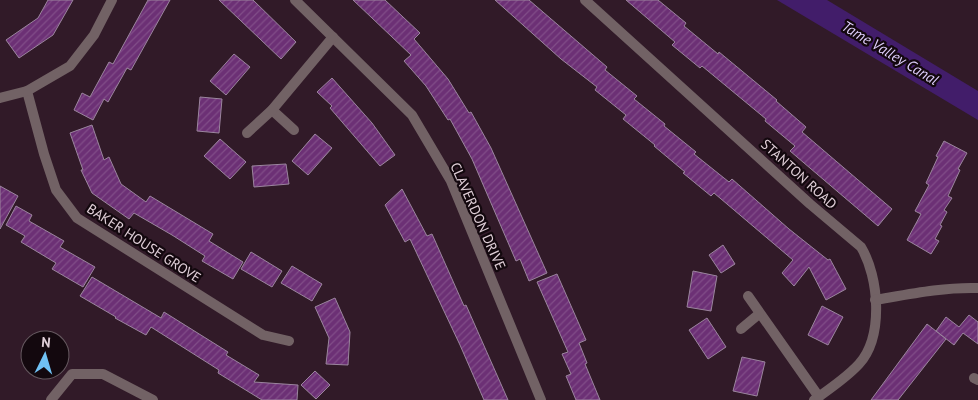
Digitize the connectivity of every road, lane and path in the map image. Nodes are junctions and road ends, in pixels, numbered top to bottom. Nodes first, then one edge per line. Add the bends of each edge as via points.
1 (112, 0) edge
2 (295, 0) edge
3 (584, 0) edge
4 (333, 37) junction
5 (27, 91) junction
6 (0, 98) edge
7 (272, 110) junction
8 (294, 130) dead end
9 (246, 133) dead end
10 (978, 288) edge
11 (748, 296) dead end
12 (876, 300) junction
13 (759, 314) junction
14 (741, 329) dead end
15 (290, 341) dead end
16 (817, 398) edge
17 (52, 400) edge
18 (153, 400) edge
19 (541, 400) edge

1 - 5 street via 94,34 70,66
2 - 4 street, CLAVERDON DRIVE
3 - 12 street, STANTON ROAD via 861,247 872,271
4 - 7 street
4 - 19 street, CLAVERDON DRIVE via 412,115 451,181
5 - 6 street
5 - 15 street, BAKER HOUSE GROVE via 56,190 77,218 263,335
7 - 8 street
7 - 9 street
10 - 12 street via 938,290
11 - 13 street
12 - 16 street, STANTON ROAD via 870,348 859,364
13 - 14 street
13 - 16 street
17 - 18 street via 72,374 86,373 103,374

